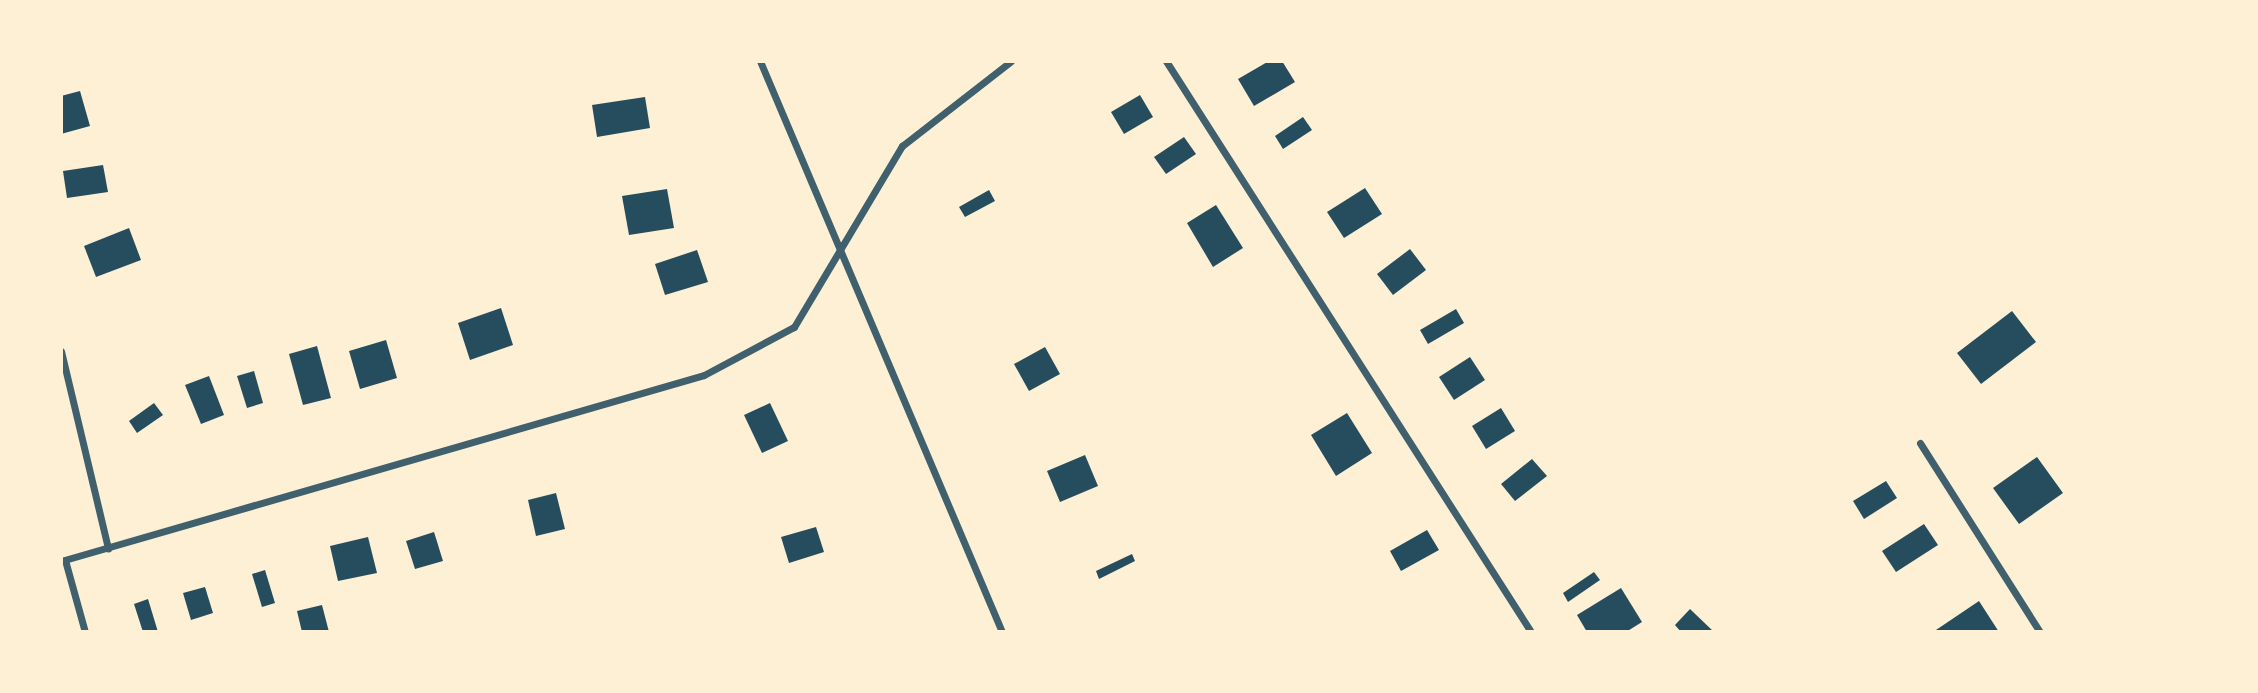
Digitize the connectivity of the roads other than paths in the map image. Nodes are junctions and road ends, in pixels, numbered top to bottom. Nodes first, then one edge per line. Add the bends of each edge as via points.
1 (760, 61) edge
2 (1011, 61) edge
3 (1166, 61) edge
4 (844, 250) junction
5 (61, 351) edge
6 (1920, 443) dead end
7 (108, 548) junction
8 (63, 560) edge
9 (85, 632) edge
10 (1002, 632) edge
11 (1531, 632) edge
12 (2040, 632) edge

1 - 4 street
2 - 4 street via 902,146
3 - 11 street
4 - 7 street via 794,327 704,375
4 - 10 street
5 - 7 street
6 - 12 street
7 - 8 street
8 - 9 street

